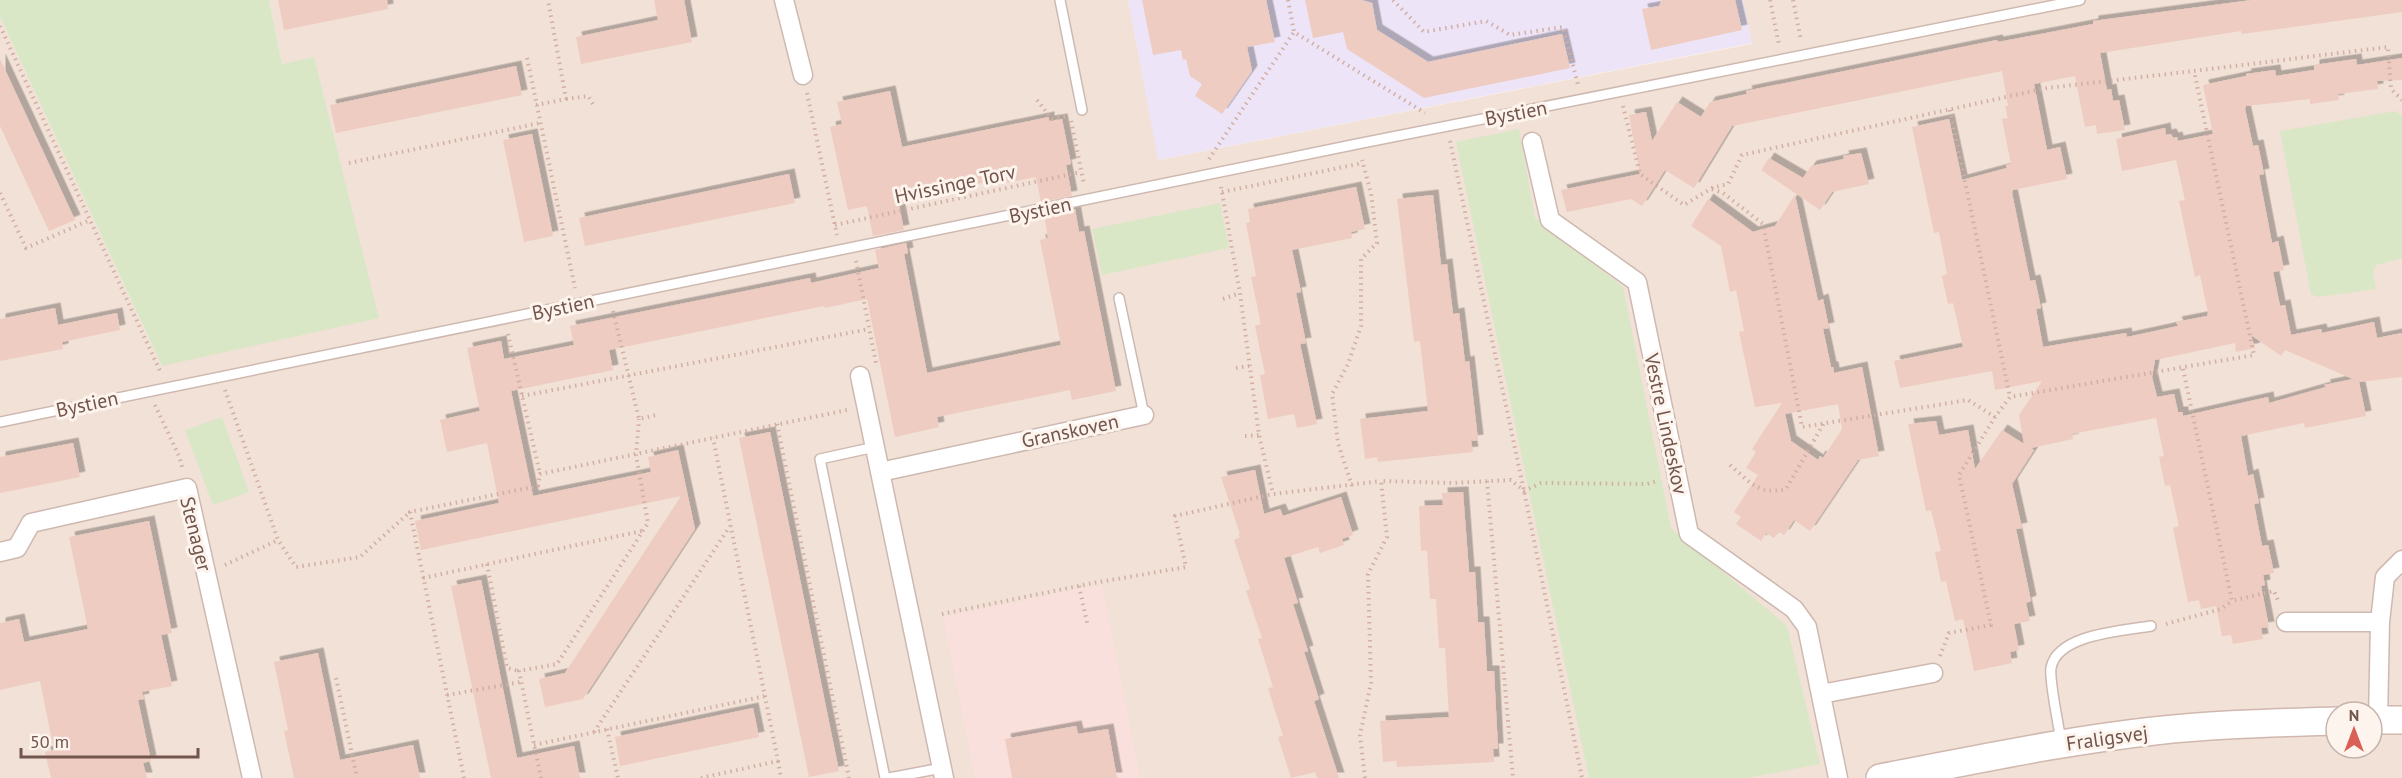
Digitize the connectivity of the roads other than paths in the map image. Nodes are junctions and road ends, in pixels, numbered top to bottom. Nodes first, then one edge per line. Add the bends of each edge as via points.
1 (784, 0) edge
2 (1060, 0) edge
3 (2080, 0) edge
4 (803, 75) dead end
5 (1082, 110) dead end
6 (1532, 142) dead end
7 (1119, 298) dead end
8 (860, 376) dead end
9 (1144, 415) joint
10 (0, 422) edge
11 (875, 447) junction
12 (880, 472) junction
13 (0, 552) edge
14 (2402, 560) edge
15 (2286, 621) road end
16 (2380, 622) junction
17 (2151, 626) road end
18 (1933, 673) road end
19 (1821, 694) junction
20 (2383, 700) edge
21 (2324, 721) edge
22 (2061, 744) junction
23 (943, 773) edge
24 (252, 778) edge
25 (887, 778) edge
26 (1838, 778) edge
27 (1880, 778) edge

1 - 4 street
2 - 5 lane
3 - 10 lane, Bystien
6 - 19 street, Vestre Lindeskov via 1550,220 1637,282 1689,534 1794,609 1808,627
7 - 9 lane, Granskoven
8 - 11 street
9 - 12 street, Granskoven
11 - 12 street
11 - 25 lane via 820,459
12 - 23 street
13 - 24 street, Stenager via 17,548 32,523 187,488
14 - 16 street via 2385,577
15 - 16 street
16 - 20 street
17 - 22 lane via 2079,639 2058,652 2051,669
18 - 19 street
19 - 26 street, Vestre Lindeskov
21 - 22 street, Fraligsvej via 2154,731
22 - 27 street, Fraligsvej
23 - 25 lane

